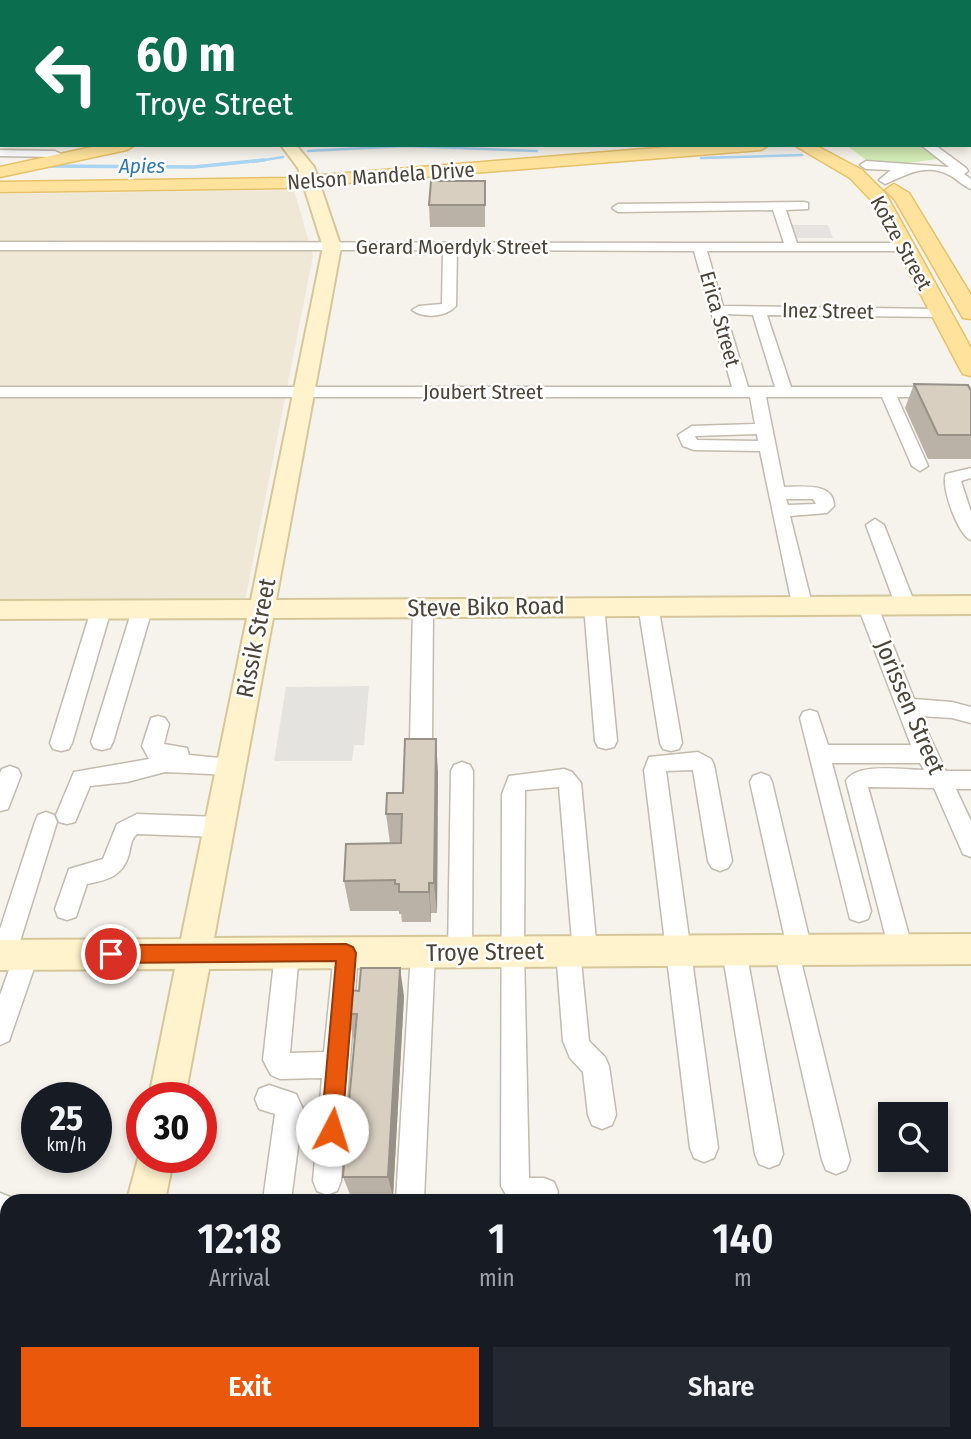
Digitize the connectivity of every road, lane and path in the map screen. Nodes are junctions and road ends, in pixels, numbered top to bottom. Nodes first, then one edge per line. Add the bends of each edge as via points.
1 (118, 147) edge
2 (290, 147) edge
3 (680, 147) edge
4 (733, 147) edge
5 (807, 147) edge
6 (825, 147) edge
7 (842, 147) edge
8 (930, 147) edge
9 (17, 149) edge
10 (0, 153) edge
11 (55, 154) dead end
12 (949, 161) junction
13 (861, 169) junction
14 (0, 172) edge
15 (309, 177) junction
16 (0, 178) edge
17 (971, 178) edge
18 (885, 180) junction
19 (971, 186) edge
20 (0, 187) edge
21 (778, 206) junction
22 (804, 206) dead end
23 (618, 208) dead end
24 (0, 246) edge
25 (792, 246) junction
26 (332, 247) junction
27 (699, 247) junction
28 (905, 247) junction
29 (450, 248) junction
30 (419, 310) dead end
31 (717, 310) junction
32 (760, 311) junction
33 (970, 311) edge
34 (940, 313) junction
35 (971, 369) edge
36 (749, 391) junction
37 (784, 391) junction
38 (887, 391) junction
39 (0, 392) edge
40 (304, 392) junction
41 (968, 395) edge
42 (920, 466) dead end
43 (971, 473) edge
44 (875, 524) dead end
45 (971, 534) edge
46 (802, 604) junction
47 (867, 604) junction
48 (905, 604) junction
49 (648, 605) junction
50 (594, 606) junction
51 (971, 606) edge
52 (423, 608) junction
53 (261, 609) junction
54 (0, 610) edge
55 (101, 610) junction
56 (142, 610) junction
57 (906, 707) junction
58 (971, 715) edge
59 (810, 718) dead end
60 (158, 724) dead end
61 (421, 741) edge
62 (606, 741) dead end
63 (102, 742) dead end
64 (61, 743) dead end
65 (671, 743) dead end
66 (819, 754) junction
67 (924, 754) junction
68 (233, 759) junction
69 (462, 771) dead end
70 (10, 775) dead end
71 (940, 779) junction
72 (971, 780) edge
73 (761, 782) dead end
74 (452, 795) dead end
75 (0, 802) edge
76 (220, 827) junction
77 (971, 848) edge
78 (720, 861) dead end
79 (67, 909) dead end
80 (859, 911) dead end
81 (971, 949) edge
82 (678, 950) junction
83 (734, 950) junction
84 (793, 950) junction
85 (901, 950) junction
86 (512, 951) junction
87 (576, 951) junction
88 (444, 952) junction
89 (287, 953) junction
90 (346, 953) junction
91 (10, 954) edge
92 (195, 954) junction
93 (5, 1004) edge
94 (0, 1032) edge
95 (324, 1065) dead end
96 (170, 1082) edge
97 (269, 1099) dead end
98 (602, 1115) dead end
99 (704, 1148) dead end
100 (769, 1154) dead end
101 (836, 1160) dead end
102 (152, 1173) edge
103 (327, 1181) dead end
104 (544, 1192) dead end
105 (147, 1194) edge
106 (278, 1194) edge
107 (411, 1194) edge

1 - 14 main road
2 - 15 main road, Rissik Street
3 - 15 main road, Nelson Mandela Drive
4 - 15 main road, Nelson Mandela Drive
5 - 13 main road, Kotze Street
6 - 13 main road
7 - 13 main road, Kotze Street
8 - 12 street
9 - 10 street
9 - 11 street
12 - 13 street
12 - 17 street
13 - 18 main road, Kotze Street
13 - 28 main road, Kotze Street
15 - 16 main road, Nelson Mandela Drive
15 - 20 main road, Nelson Mandela Drive via 198,186
15 - 26 main road, Rissik Street
18 - 19 street via 895,172 931,168 951,172
18 - 33 main road, Kotze Street via 902,197
21 - 22 street
21 - 23 street
21 - 25 street
24 - 26 street, Gerard Moerdyk Street
25 - 27 street, Gerard Moerdyk Street
25 - 28 street, Gerard Moerdyk Street
26 - 29 street, Gerard Moerdyk Street
26 - 40 main road, Rissik Street
27 - 29 street, Gerard Moerdyk Street
27 - 31 street, Erica Street
28 - 34 main road, Kotze Street
29 - 30 street via 449,306 441,311
31 - 32 street, Inez Street
31 - 36 street, Erica Street
32 - 34 street, Inez Street
32 - 37 street
34 - 35 main road, Kotze Street
36 - 37 street, Joubert Street
36 - 40 street, Joubert Street
36 - 46 street, Erica Street via 766,438
37 - 38 street, Joubert Street
38 - 41 street, Joubert Street
38 - 42 street
39 - 40 street, Joubert Street
40 - 53 main road, Rissik Street
43 - 45 street via 955,475 952,486
44 - 48 street
46 - 47 main road, Steve Biko Road
46 - 49 main road, Steve Biko Road
47 - 48 main road, Steve Biko Road
47 - 57 street, Jorissen Street
48 - 51 main road, Steve Biko Road
49 - 50 main road, Steve Biko Road
49 - 65 street
50 - 52 main road, Steve Biko Road
50 - 62 street
52 - 53 main road, Steve Biko Road
52 - 61 street
53 - 56 main road, Steve Biko Road
53 - 68 main road, Rissik Street
54 - 55 main road, Steve Biko Road
55 - 56 main road, Steve Biko Road
55 - 64 street
56 - 63 street
57 - 58 street via 952,709
57 - 67 street, Jorissen Street
59 - 66 street
60 - 68 street via 153,746 158,754
66 - 67 street
66 - 80 street
67 - 71 street, Jorissen Street
68 - 76 main road, Rissik Street
68 - 91 street via 165,763 82,778 57,818
69 - 88 street
70 - 75 street
71 - 72 street
71 - 77 street, Jorissen Street
71 - 85 street via 857,781
73 - 84 street
74 - 88 street
76 - 79 street via 137,824 127,828 109,868 77,876
76 - 92 main road, Rissik Street
78 - 82 street via 703,765 698,761 657,763
81 - 85 main road, Troye Street
82 - 83 main road, Troye Street
82 - 87 main road, Troye Street
82 - 99 street
83 - 84 main road, Troye Street
83 - 100 street
84 - 85 main road, Troye Street
84 - 101 street
86 - 87 main road, Troye Street
86 - 87 street via 514,786 521,780 564,778 571,788
86 - 88 main road, Troye Street
86 - 104 street via 515,1186 521,1192
87 - 98 street via 576,1041 597,1070
88 - 90 main road, Troye Street
88 - 107 street
89 - 90 main road, Troye Street
89 - 92 main road, Troye Street
89 - 95 street via 276,1060 280,1066
90 - 103 street
91 - 92 main road, Troye Street
91 - 93 street
92 - 96 main road, Rissik Street
93 - 94 street
97 - 106 street via 289,1109
102 - 105 main road

